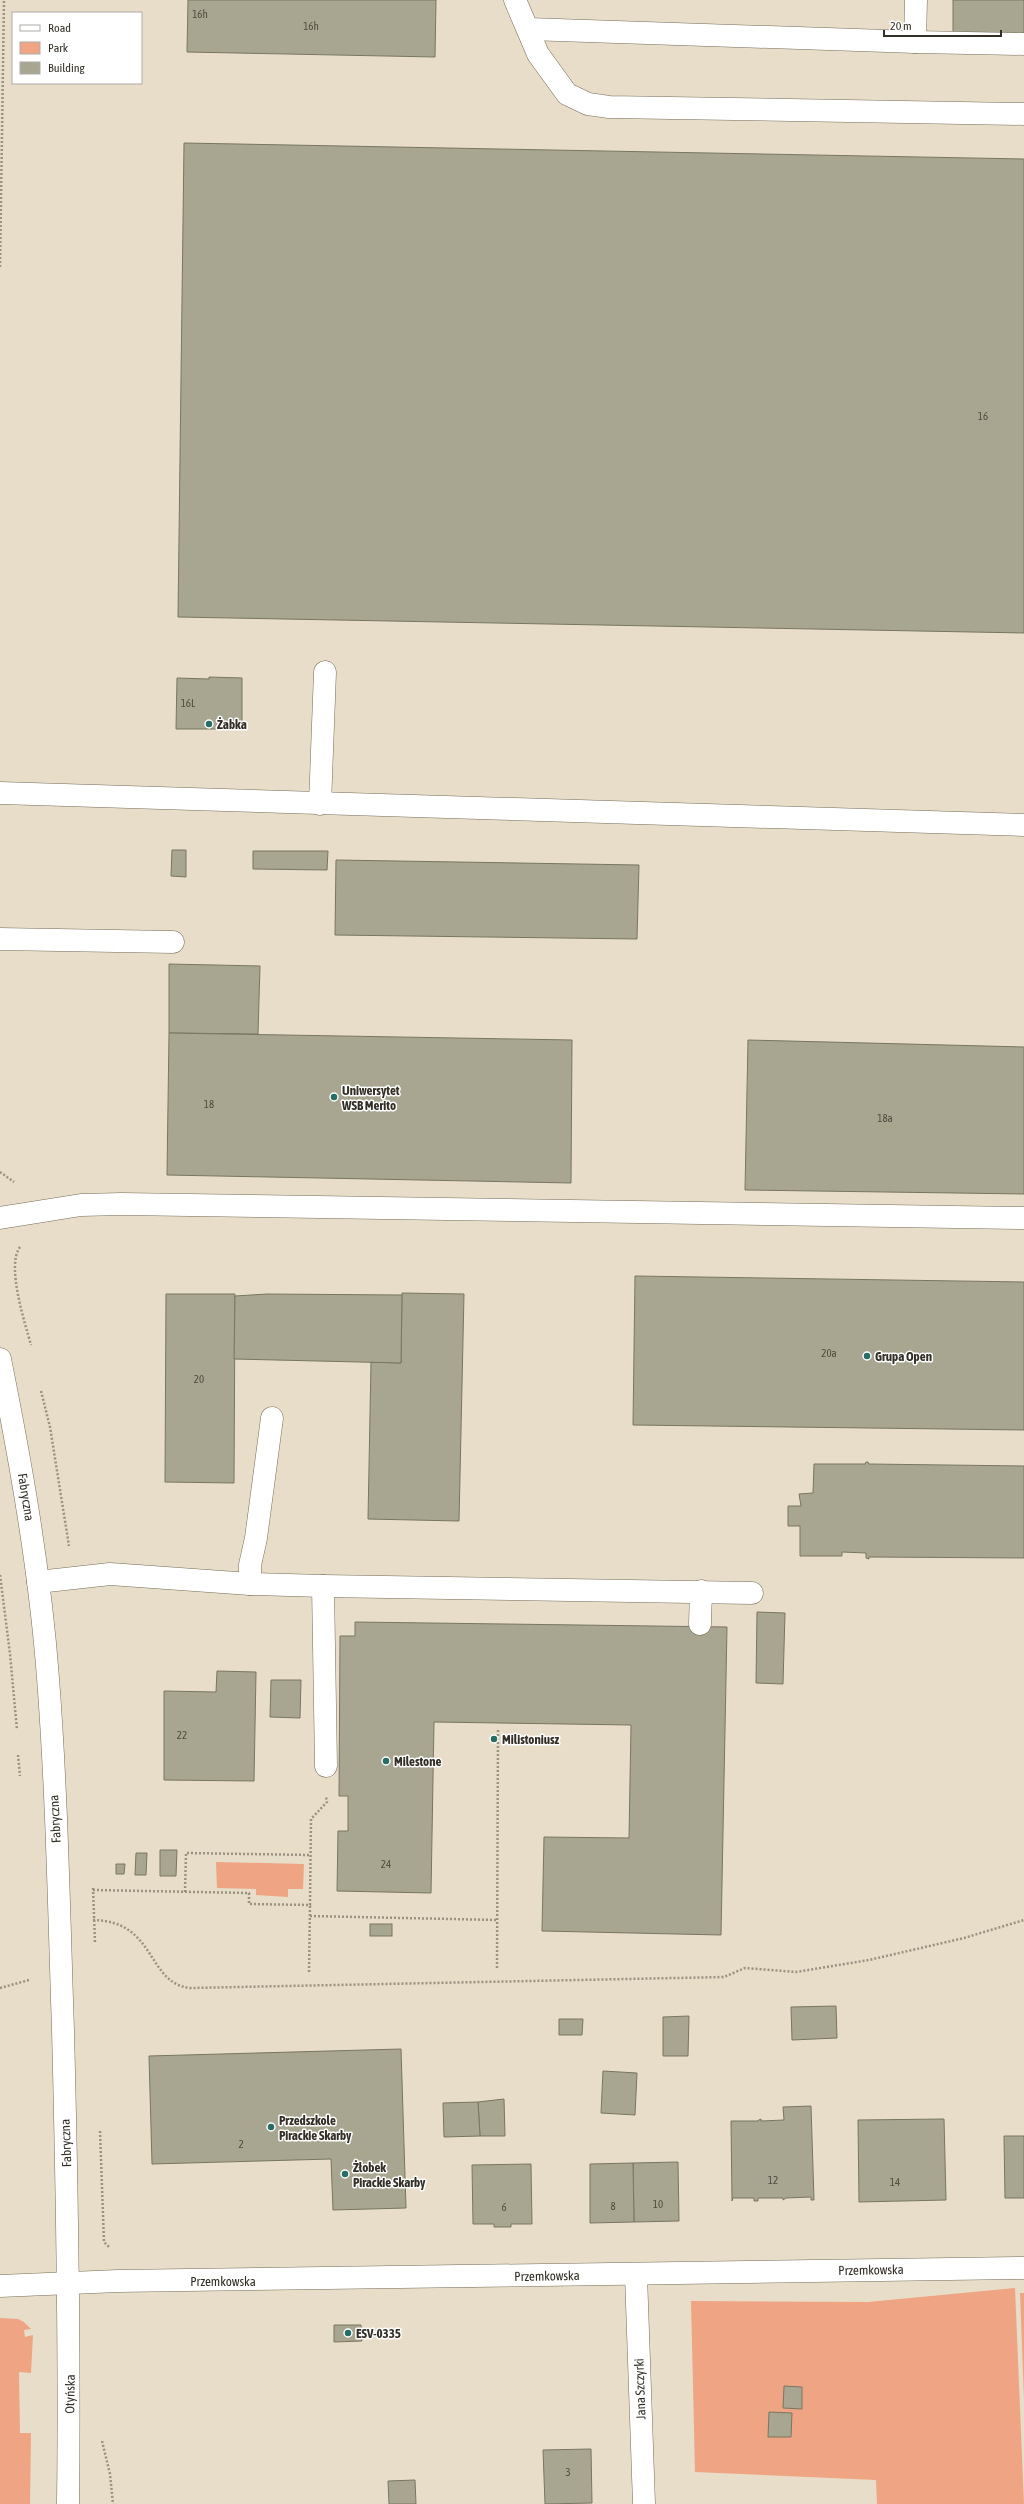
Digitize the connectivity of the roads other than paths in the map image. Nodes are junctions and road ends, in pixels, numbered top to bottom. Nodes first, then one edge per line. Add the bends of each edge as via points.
1 (515, 0) edge
2 (916, 0) edge
3 (528, 29) junction
4 (915, 42) junction
5 (1024, 44) edge
6 (1024, 114) edge
7 (325, 672) dead end
8 (0, 793) edge
9 (320, 804) junction
10 (1024, 825) edge
11 (0, 939) edge
12 (173, 942) dead end
13 (0, 1218) edge
14 (1024, 1218) edge
15 (0, 1359) edge
16 (272, 1418) dead end
17 (38, 1582) junction
18 (250, 1584) junction
19 (323, 1586) junction
20 (701, 1592) junction
21 (752, 1593) dead end
22 (700, 1624) dead end
23 (326, 1766) road end
24 (1024, 2268) edge
25 (636, 2275) junction
26 (70, 2284) junction
27 (0, 2286) edge
28 (68, 2504) edge
29 (644, 2504) edge

1 - 3 street
2 - 4 street
3 - 4 street
3 - 6 street via 538,54 567,94 588,104 617,107
4 - 5 street
7 - 9 street
8 - 9 street
9 - 10 street
11 - 12 street
13 - 14 street via 81,1204
15 - 17 street, Fabryczna via 23,1477
16 - 18 street via 250,1565
17 - 18 street via 110,1574
17 - 26 street, Fabryczna via 48,1678 56,1827
18 - 19 street
19 - 20 street
19 - 23 street
20 - 21 street
20 - 22 street
24 - 25 street, Przemkowska
25 - 26 street, Przemkowska
25 - 29 street, Jana Szczyrki
26 - 27 street, Przemkowska
26 - 28 street, Otyńska

